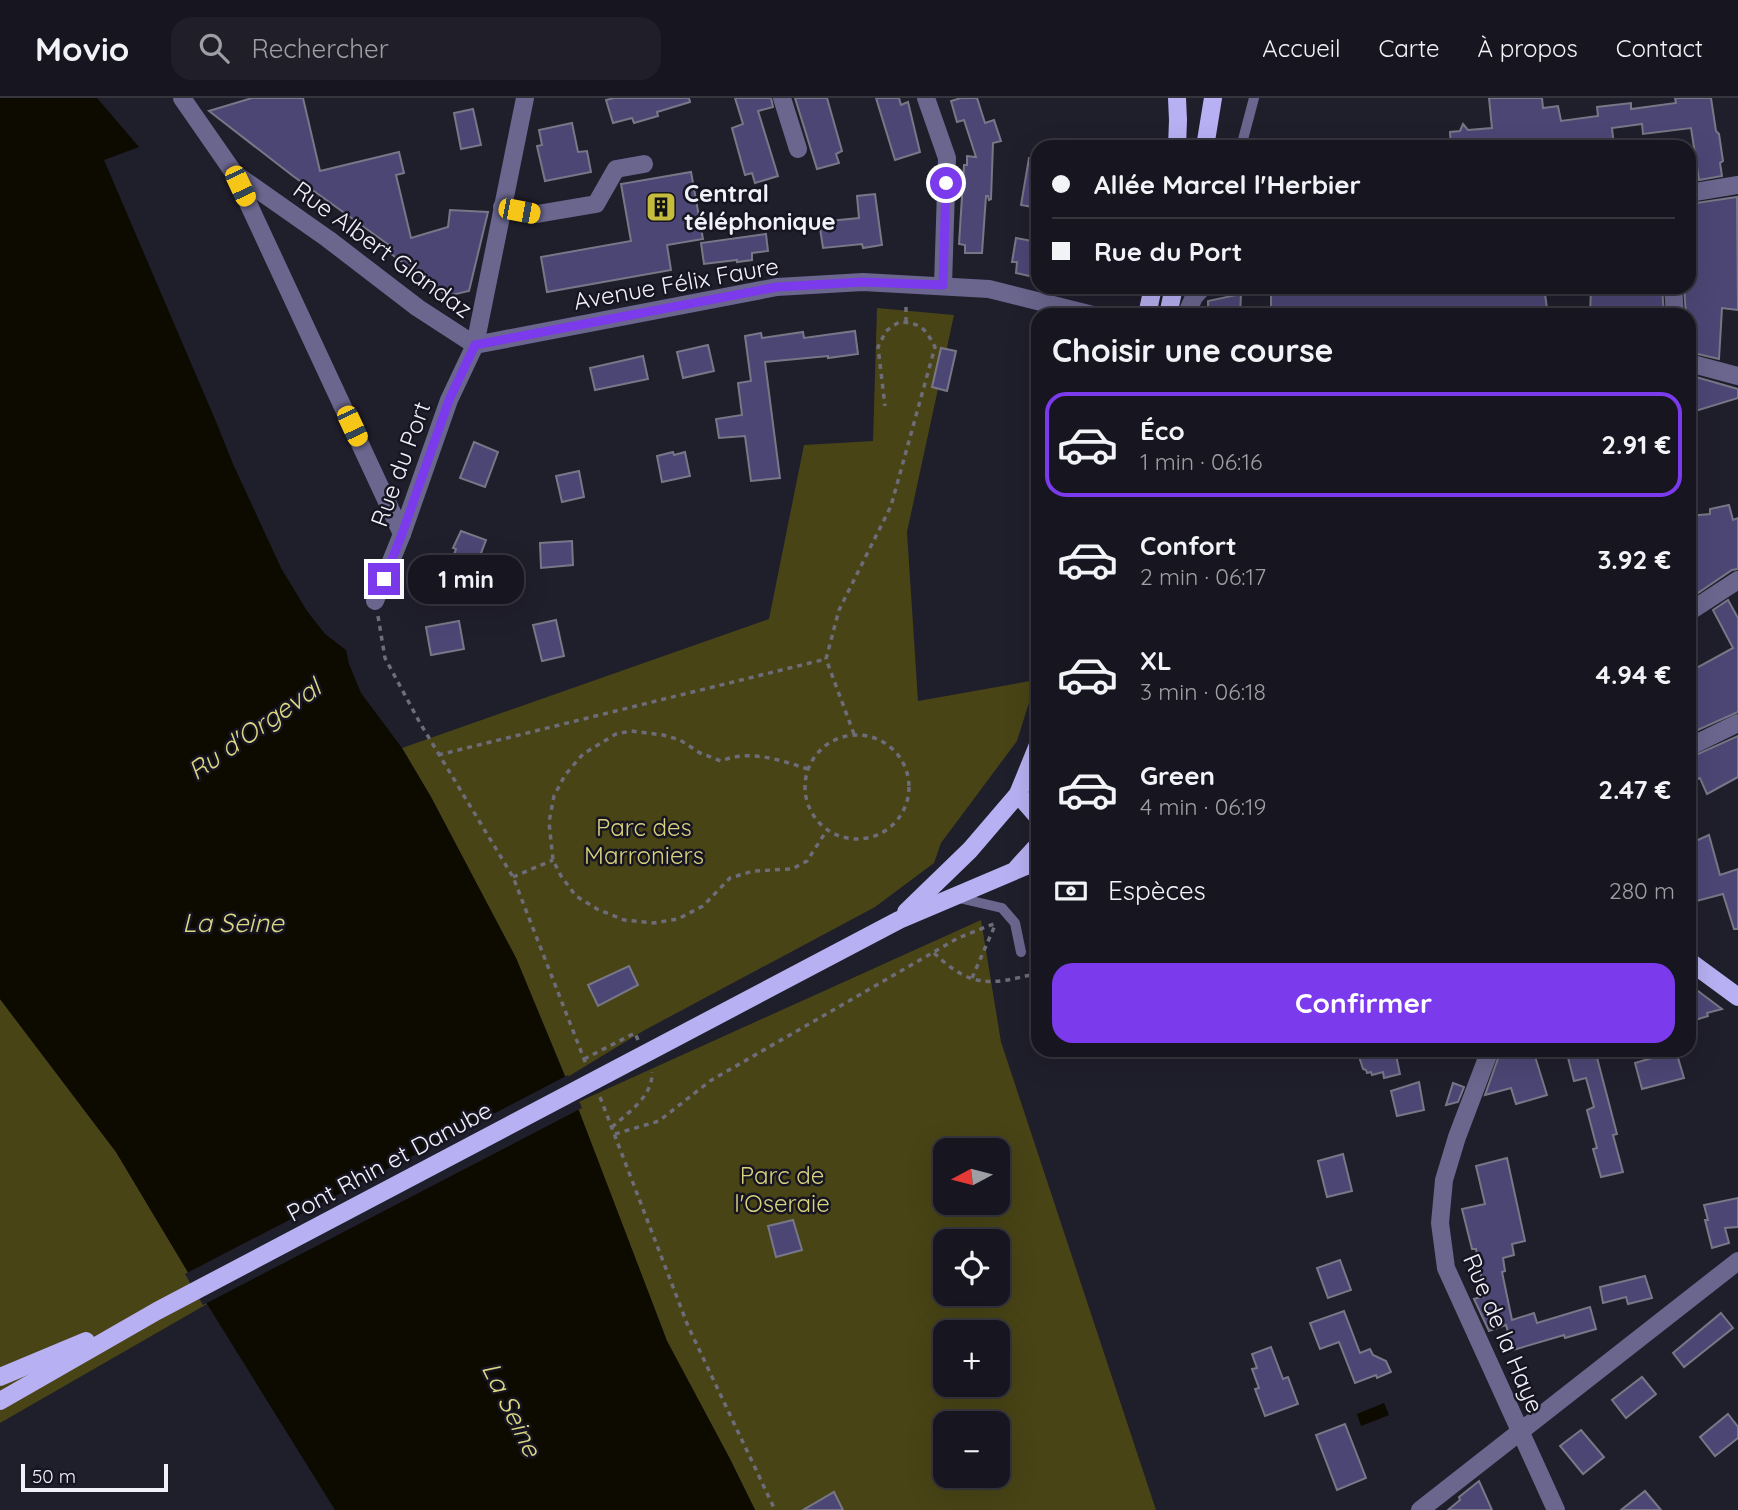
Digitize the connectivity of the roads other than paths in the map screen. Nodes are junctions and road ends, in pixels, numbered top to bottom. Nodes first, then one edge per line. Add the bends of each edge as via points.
1 (182, 98) edge
2 (525, 98) edge
3 (782, 98) edge
4 (926, 98) edge
5 (1177, 98) edge
6 (1213, 98) edge
7 (1254, 98) edge
8 (1177, 140) edge
9 (1206, 140) edge
10 (1243, 140) edge
11 (798, 149) dead end
12 (643, 164) dead end
13 (234, 173) junction
14 (1738, 186) edge
15 (1696, 192) edge
16 (502, 207) junction
17 (943, 285) junction
18 (1054, 308) edge
19 (475, 345) junction
20 (1696, 365) edge
21 (1738, 376) edge
22 (402, 534) junction
23 (1738, 580) edge
24 (375, 601) road end
25 (1696, 607) edge
26 (1738, 723) edge
27 (1696, 744) edge
28 (1031, 762) edge
29 (1031, 792) edge
30 (1018, 794) junction
31 (1031, 809) edge
32 (1031, 853) edge
33 (1031, 864) edge
34 (1015, 871) junction
35 (955, 897) junction
36 (899, 920) junction
37 (1021, 952) dead end
38 (1696, 966) edge
39 (1738, 996) edge
40 (1487, 1057) edge
41 (1738, 1261) edge
42 (157, 1311) junction
43 (0, 1377) edge
44 (0, 1401) edge
45 (1520, 1433) junction
46 (1420, 1510) edge
47 (1556, 1510) edge

1 - 13 street, Rue Albert Glandaz
2 - 16 street, Rue du Port
3 - 11 street
4 - 17 street via 947,158
5 - 8 main road
6 - 9 main road
7 - 10 lane
12 - 16 street via 616,169 596,204 537,214
13 - 19 street, Rue Albert Glandaz
13 - 22 street
14 - 15 street
16 - 19 street, Rue du Port
17 - 18 street, Avenue Félix Faure via 989,289
17 - 19 street, Avenue Félix Faure via 863,282 777,287
19 - 22 street, Rue du Port via 449,400
20 - 21 street
22 - 24 street, Rue du Port
23 - 25 street
26 - 27 street
28 - 30 main road
29 - 30 main road
30 - 31 main road
30 - 36 main road via 970,850
32 - 34 main road
33 - 34 main road
34 - 35 main road
35 - 36 main road
35 - 37 lane via 1002,908 1015,923
36 - 42 main road, Pont Rhin et Danube via 648,1060
38 - 39 main road
40 - 45 street, Rue de la Haye via 1444,1180 1440,1223 1446,1268
41 - 45 street
42 - 43 main road
42 - 44 main road
45 - 46 street
45 - 47 street, Rue de la Haye

